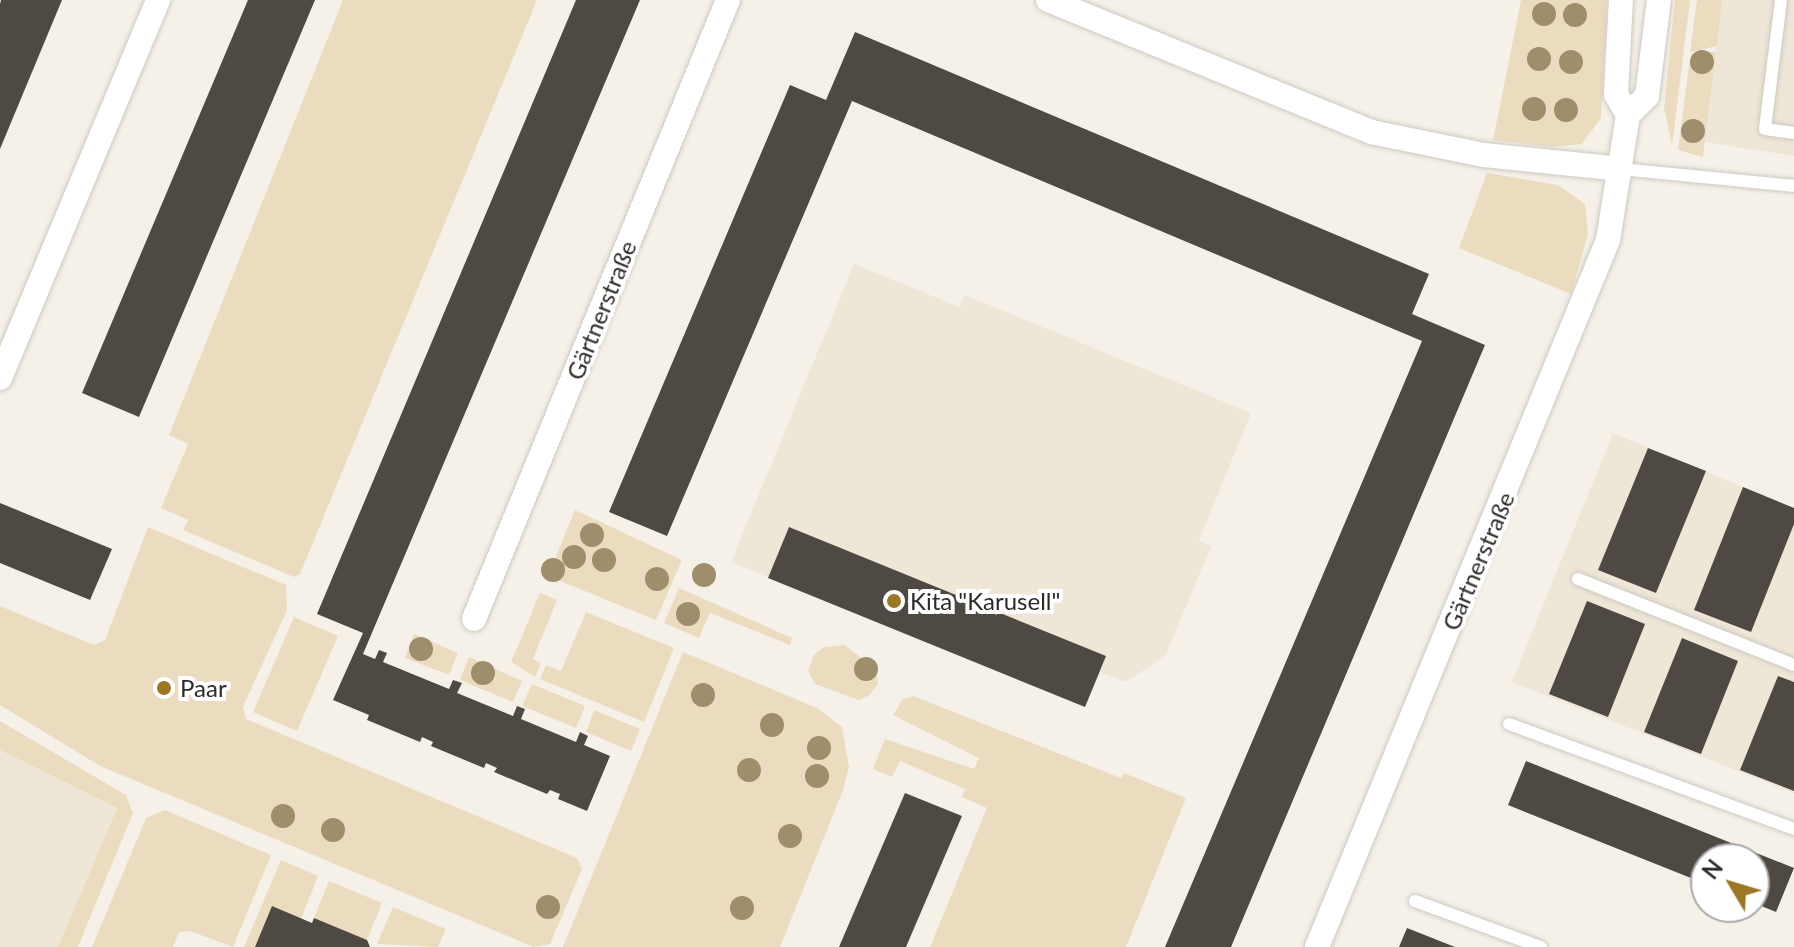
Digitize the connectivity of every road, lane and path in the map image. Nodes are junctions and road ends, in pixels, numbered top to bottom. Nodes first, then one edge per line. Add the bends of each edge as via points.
1 (158, 0) edge
2 (728, 0) edge
3 (1048, 0) edge
4 (1621, 0) edge
5 (1659, 0) edge
6 (1781, 0) edge
7 (1628, 115) junction
8 (1794, 133) edge
9 (1621, 169) junction
10 (1794, 186) edge
11 (0, 378) edge
12 (1578, 579) dead end
13 (474, 619) dead end
14 (1794, 665) edge
15 (1509, 724) dead end
16 (1794, 829) edge
17 (1415, 901) dead end
18 (1317, 947) edge
19 (1541, 947) edge

1 - 11 street
2 - 13 street, Gärtnerstraße
3 - 9 street via 1371,132 1484,155
4 - 7 street, Gärtnerstraße via 1616,94
5 - 7 street, Gärtnerstraße via 1647,96
6 - 8 lane via 1765,129
7 - 9 street, Gärtnerstraße
9 - 10 lane
9 - 18 street, Gärtnerstraße via 1608,240 1585,305
12 - 14 lane
15 - 16 lane
17 - 19 lane

